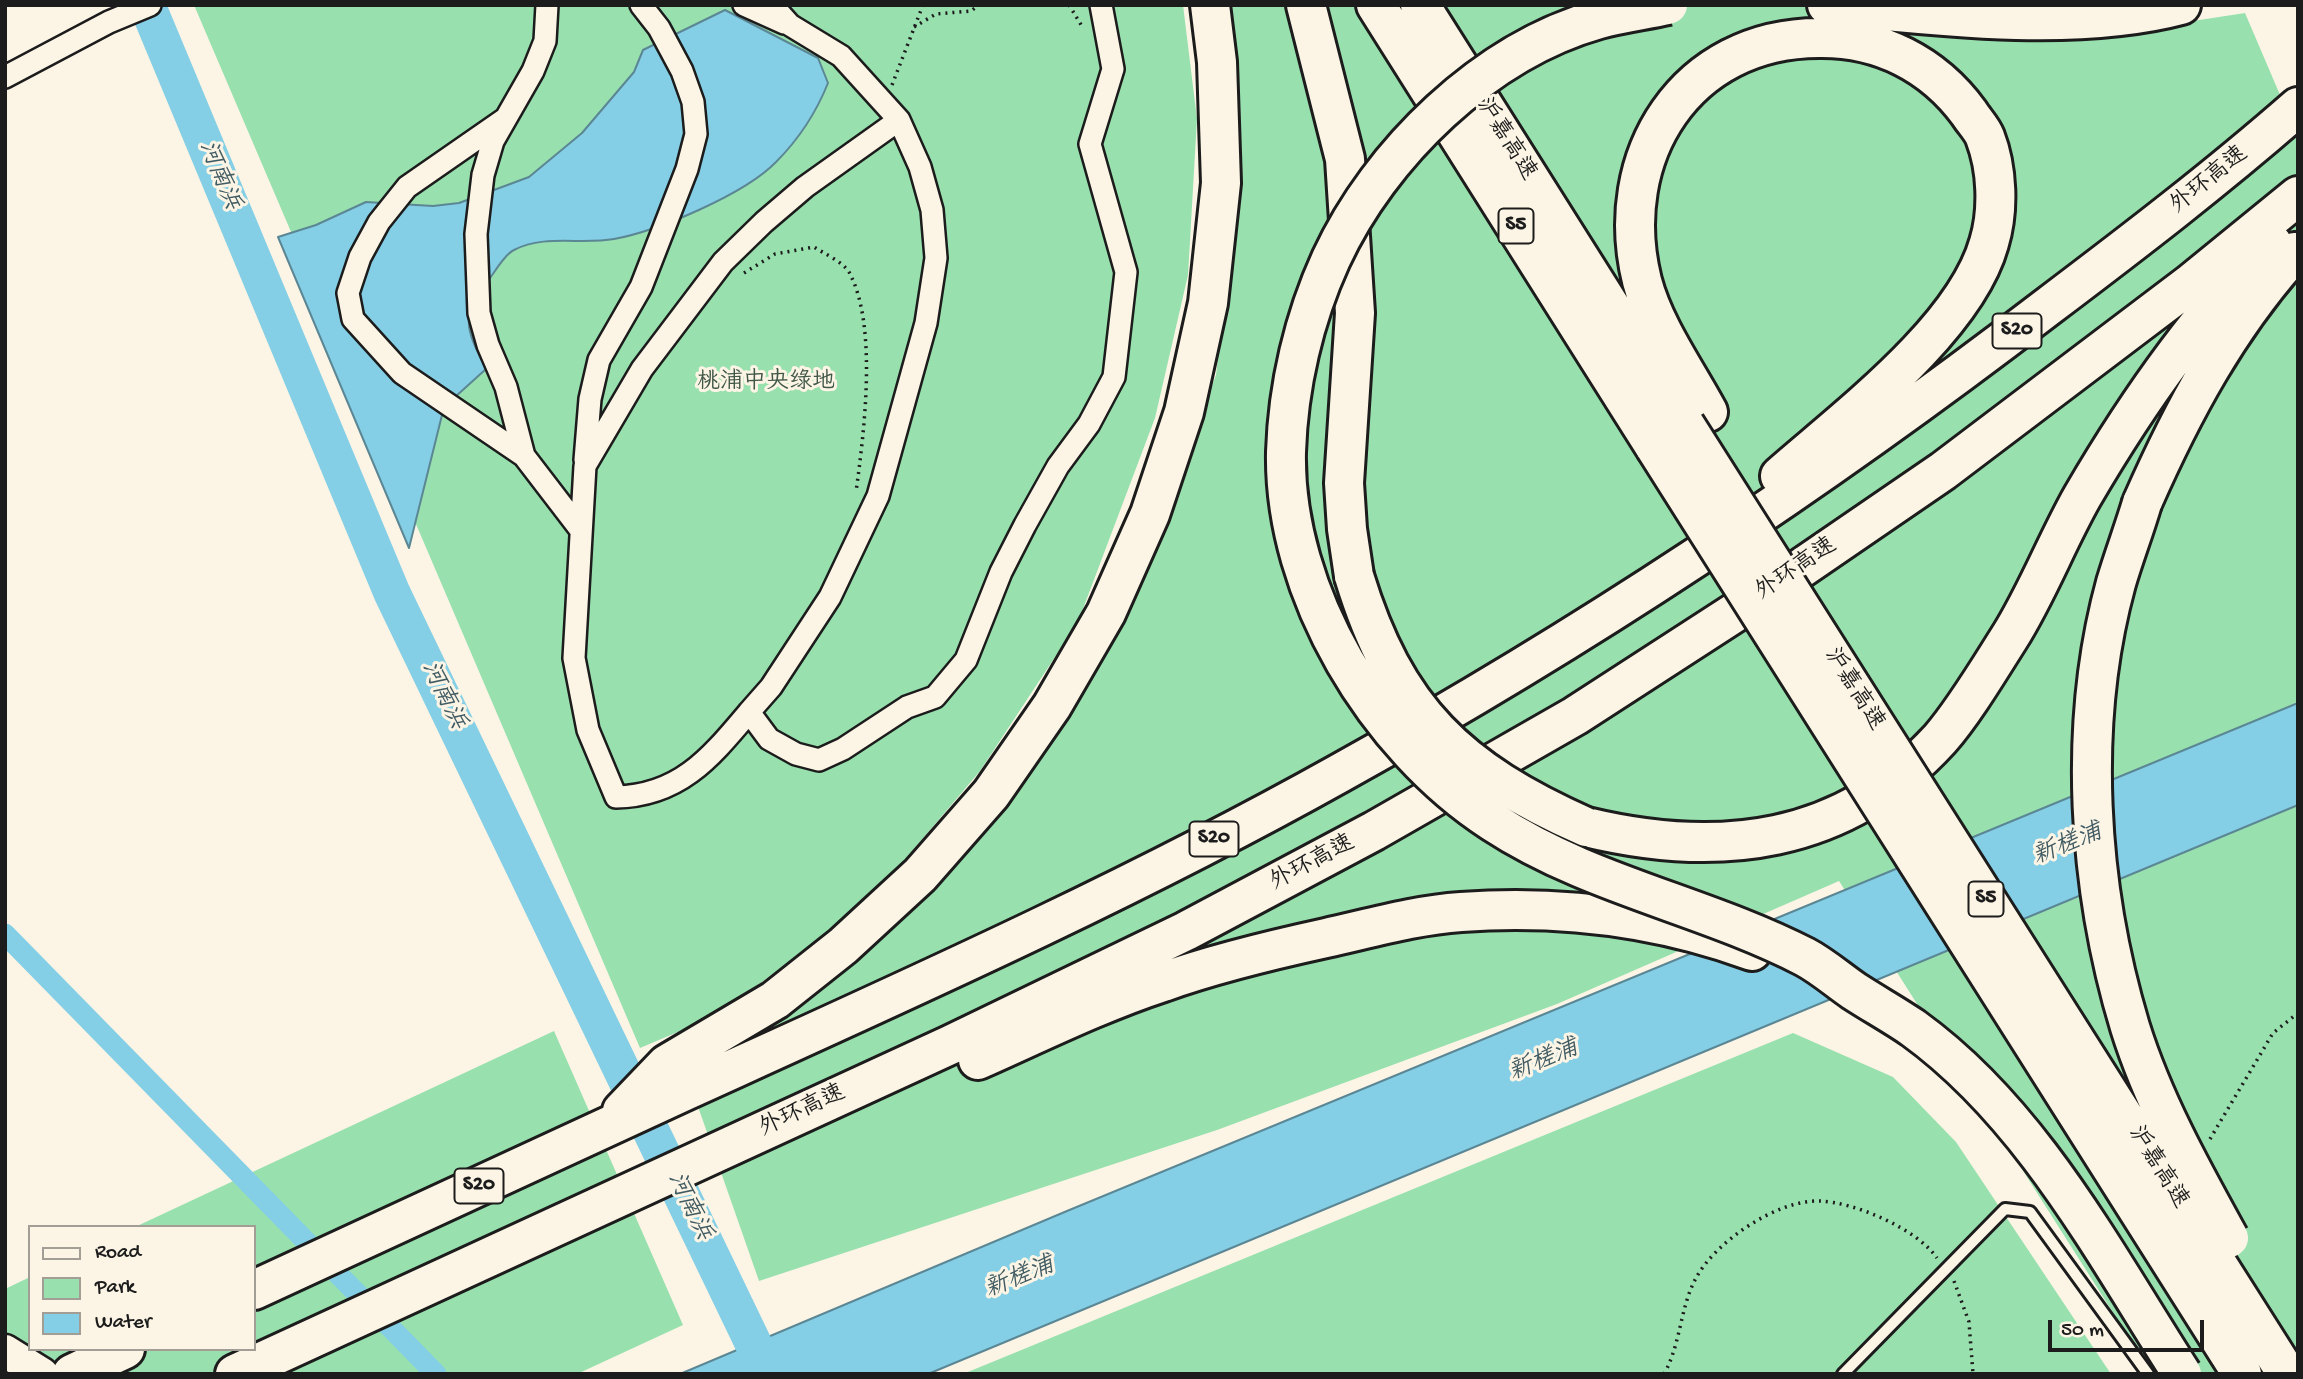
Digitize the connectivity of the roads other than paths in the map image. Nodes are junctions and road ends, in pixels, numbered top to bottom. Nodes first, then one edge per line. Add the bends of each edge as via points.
1 (150, 5) edge
2 (547, 5) edge
3 (640, 5) edge
4 (744, 5) edge
5 (772, 5) edge
6 (1101, 5) edge
7 (1210, 5) edge
8 (1306, 5) edge
9 (1376, 5) edge
10 (1420, 5) edge
11 (1668, 5) edge
12 (1827, 5) edge
13 (2181, 5) edge
14 (790, 25) junction
15 (5, 77) edge
16 (2298, 107) edge
17 (892, 112) junction
18 (505, 119) junction
19 (2298, 195) edge
20 (2298, 208) edge
21 (2298, 248) edge
22 (1697, 419) junction
23 (524, 456) junction
24 (584, 466) junction
25 (580, 529) junction
26 (1724, 539) junction
27 (749, 712) junction
28 (1852, 989) junction
29 (674, 1079) junction
30 (715, 1166) junction
31 (256, 1289) edge
32 (121, 1351) edge
33 (5, 1352) edge
34 (2298, 1358) edge
35 (5, 1365) edge
36 (19, 1374) edge
37 (43, 1374) edge
38 (72, 1374) edge
39 (235, 1374) edge
40 (1843, 1374) edge
41 (2148, 1374) edge
42 (2182, 1374) edge
43 (2242, 1374) edge
44 (2287, 1374) edge

1 - 15 street
2 - 18 street via 545,41
3 - 24 street via 682,71 693,102 696,134 641,287 600,360 590,399
4 - 14 street
5 - 14 street
6 - 27 street via 1113,69 1090,144 1126,272 1114,377 1025,525 965,660 935,697 908,707 819,760 769,739
7 - 29 highway via 1217,62 1220,183 1208,303 1180,425 1150,514 1106,613 1052,706 991,794 920,874 844,946
8 - 20 highway, bridge via 1345,159 1355,313 1345,483 1347,529 1354,576 1369,625 1420,712 1492,779 1586,827 1638,839 1760,840 1831,820 1890,784 1941,738 2010,637 2081,500 2143,397 2232,285 2291,225
9 - 43 highway, 沪嘉高速 / S5, bridge
10 - 22 highway, 沪嘉高速 / S5
11 - 28 highway, bridge via 1596,20 1523,51 1447,105 1392,161 1347,223 1313,298 1295,373 1286,454 1294,530 1319,611 1354,678 1389,729 1440,781 1492,822 1557,857 1807,958
12 - 13 highway via 1941,17 2070,19
14 - 17 street via 841,56
16 - 26 highway, 外环高速 / S20 via 2148,230 1907,415
17 - 24 street via 723,262 642,369
17 - 27 street via 920,167 932,210 936,258 926,323 877,496 858,543 830,597 771,687
18 - 23 street via 483,176 477,234 479,313 506,387
18 - 23 street via 407,187 359,257 348,293 353,319 402,373
19 - 30 highway, 外环高速 via 2190,284 1943,471 1575,716 1186,931
21 - 34 highway, bridge via 2204,375 2142,503 2116,585 2101,661 2094,747 2095,833 2106,926 2131,1028 2165,1115
22 - 26 highway via 1643,283 1634,238 1635,192 1648,148 1674,106 1707,73 1748,49 1793,38 1849,38 1903,54 1951,89 1985,135 1996,189 1989,243 1963,299 1920,350 1752,501
22 - 44 highway, 沪嘉高速 / S5, bridge via 1911,780
23 - 25 street
24 - 25 street
25 - 27 street via 574,658 588,730 616,797 634,797 685,780 712,757
26 - 29 highway, 外环高速 / S20 via 1535,659 1340,773 1154,871 922,984
28 - 30 highway, bridge via 1715,937 1628,917 1545,909 1460,912 1402,920 1244,957 1162,982
28 - 42 highway, bridge via 1915,1030 1973,1080 2023,1135 2066,1193
29 - 31 highway, S20 via 606,1127
30 - 39 highway via 640,1199 526,1259 489,1257
32 - 38 highway
33 - 37 street
35 - 36 street
40 - 41 lane via 2005,1209 2030,1212

